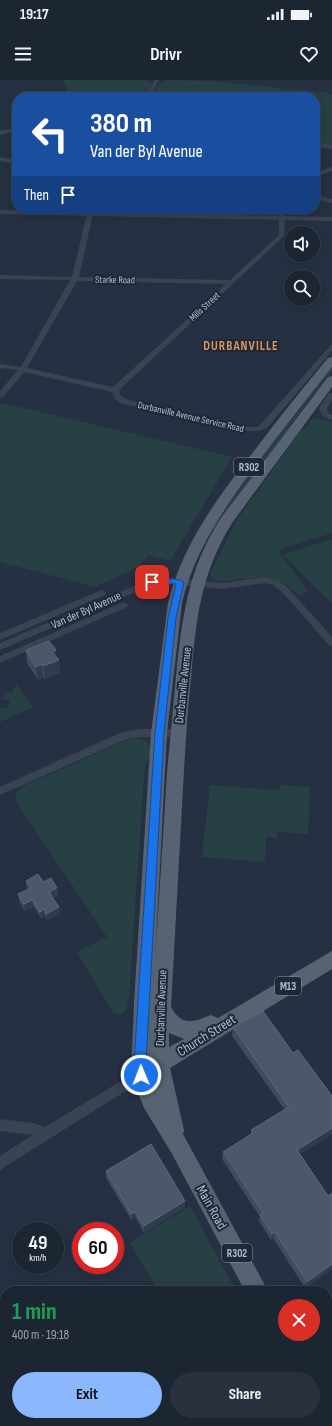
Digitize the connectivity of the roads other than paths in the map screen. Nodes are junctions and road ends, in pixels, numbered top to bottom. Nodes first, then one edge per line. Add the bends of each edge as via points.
1 (157, 80) edge
2 (150, 92) edge
3 (12, 130) edge
4 (0, 133) edge
5 (320, 145) edge
6 (332, 147) edge
7 (0, 159) edge
8 (12, 161) edge
9 (332, 168) edge
10 (320, 173) edge
11 (320, 198) edge
12 (332, 201) edge
13 (0, 212) edge
14 (12, 212) edge
15 (89, 214) edge
16 (172, 214) edge
17 (282, 214) edge
18 (282, 218) junction
19 (332, 219) edge
20 (0, 277) edge
21 (75, 278) junction
22 (231, 282) junction
23 (332, 347) edge
24 (332, 360) edge
25 (0, 366) edge
26 (22, 369) junction
27 (332, 379) edge
28 (115, 390) junction
29 (0, 395) edge
30 (332, 395) edge
31 (332, 418) edge
32 (180, 582) junction
33 (197, 584) junction
34 (102, 593) dead end
35 (124, 605) dead end
36 (51, 625) junction
37 (60, 633) junction
38 (0, 637) edge
39 (332, 642) edge
40 (0, 647) edge
41 (0, 660) edge
42 (159, 733) junction
43 (178, 733) junction
44 (0, 791) edge
45 (331, 962) edge
46 (161, 1007) junction
47 (245, 1012) junction
48 (160, 1064) junction
49 (141, 1075) junction
50 (0, 1125) edge
51 (46, 1134) junction
52 (178, 1145) junction
53 (0, 1163) edge
54 (254, 1286) edge

1 - 2 street
3 - 4 street
5 - 6 street
7 - 8 street
9 - 10 street
11 - 12 street
13 - 14 street
15 - 21 street
16 - 18 street
17 - 18 street, Mills Street
18 - 19 street
18 - 22 street, Mills Street via 282,235
20 - 21 street, Starke Road
21 - 22 street, Starke Road
21 - 26 street
22 - 28 street, Mills Street
23 - 28 street, Durbanville Avenue Service Road via 264,426 256,430 126,402 118,397
24 - 32 main road, Durbanville Avenue / R302 via 215,512
25 - 26 street
26 - 28 street
26 - 29 street
27 - 33 main road, Durbanville Avenue / R302 via 226,521
30 - 31 street via 323,408
32 - 33 street, Van der Byl Avenue
32 - 36 street, Van der Byl Avenue via 152,582
32 - 42 main road, Durbanville Avenue / R302 via 172,618
33 - 39 street, Van der Byl Avenue via 222,586 260,580 276,583
33 - 43 main road, Durbanville Avenue / R302 via 188,628
34 - 38 street, Van der Byl Avenue
35 - 37 street
36 - 37 street
36 - 40 street, Van der Byl Avenue
37 - 41 street
42 - 43 street
42 - 44 street via 132,733 112,739
42 - 49 main road, Durbanville Avenue / R302
43 - 46 main road, Durbanville Avenue / R302
45 - 47 main road, Church Street / M13
46 - 47 main road via 173,1025 190,1031 199,1030 229,1015
46 - 48 main road, Durbanville Avenue / R302
47 - 48 main road, Church Street / M13
48 - 49 main road, Church Street / M13
48 - 52 main road, Durbanville Avenue / R302
49 - 51 street, Church Street
49 - 52 main road, Durbanville Avenue / R302 via 151,1102
50 - 51 street via 33,1129
51 - 53 street, Church Street
52 - 54 main road, Main Road / R302

